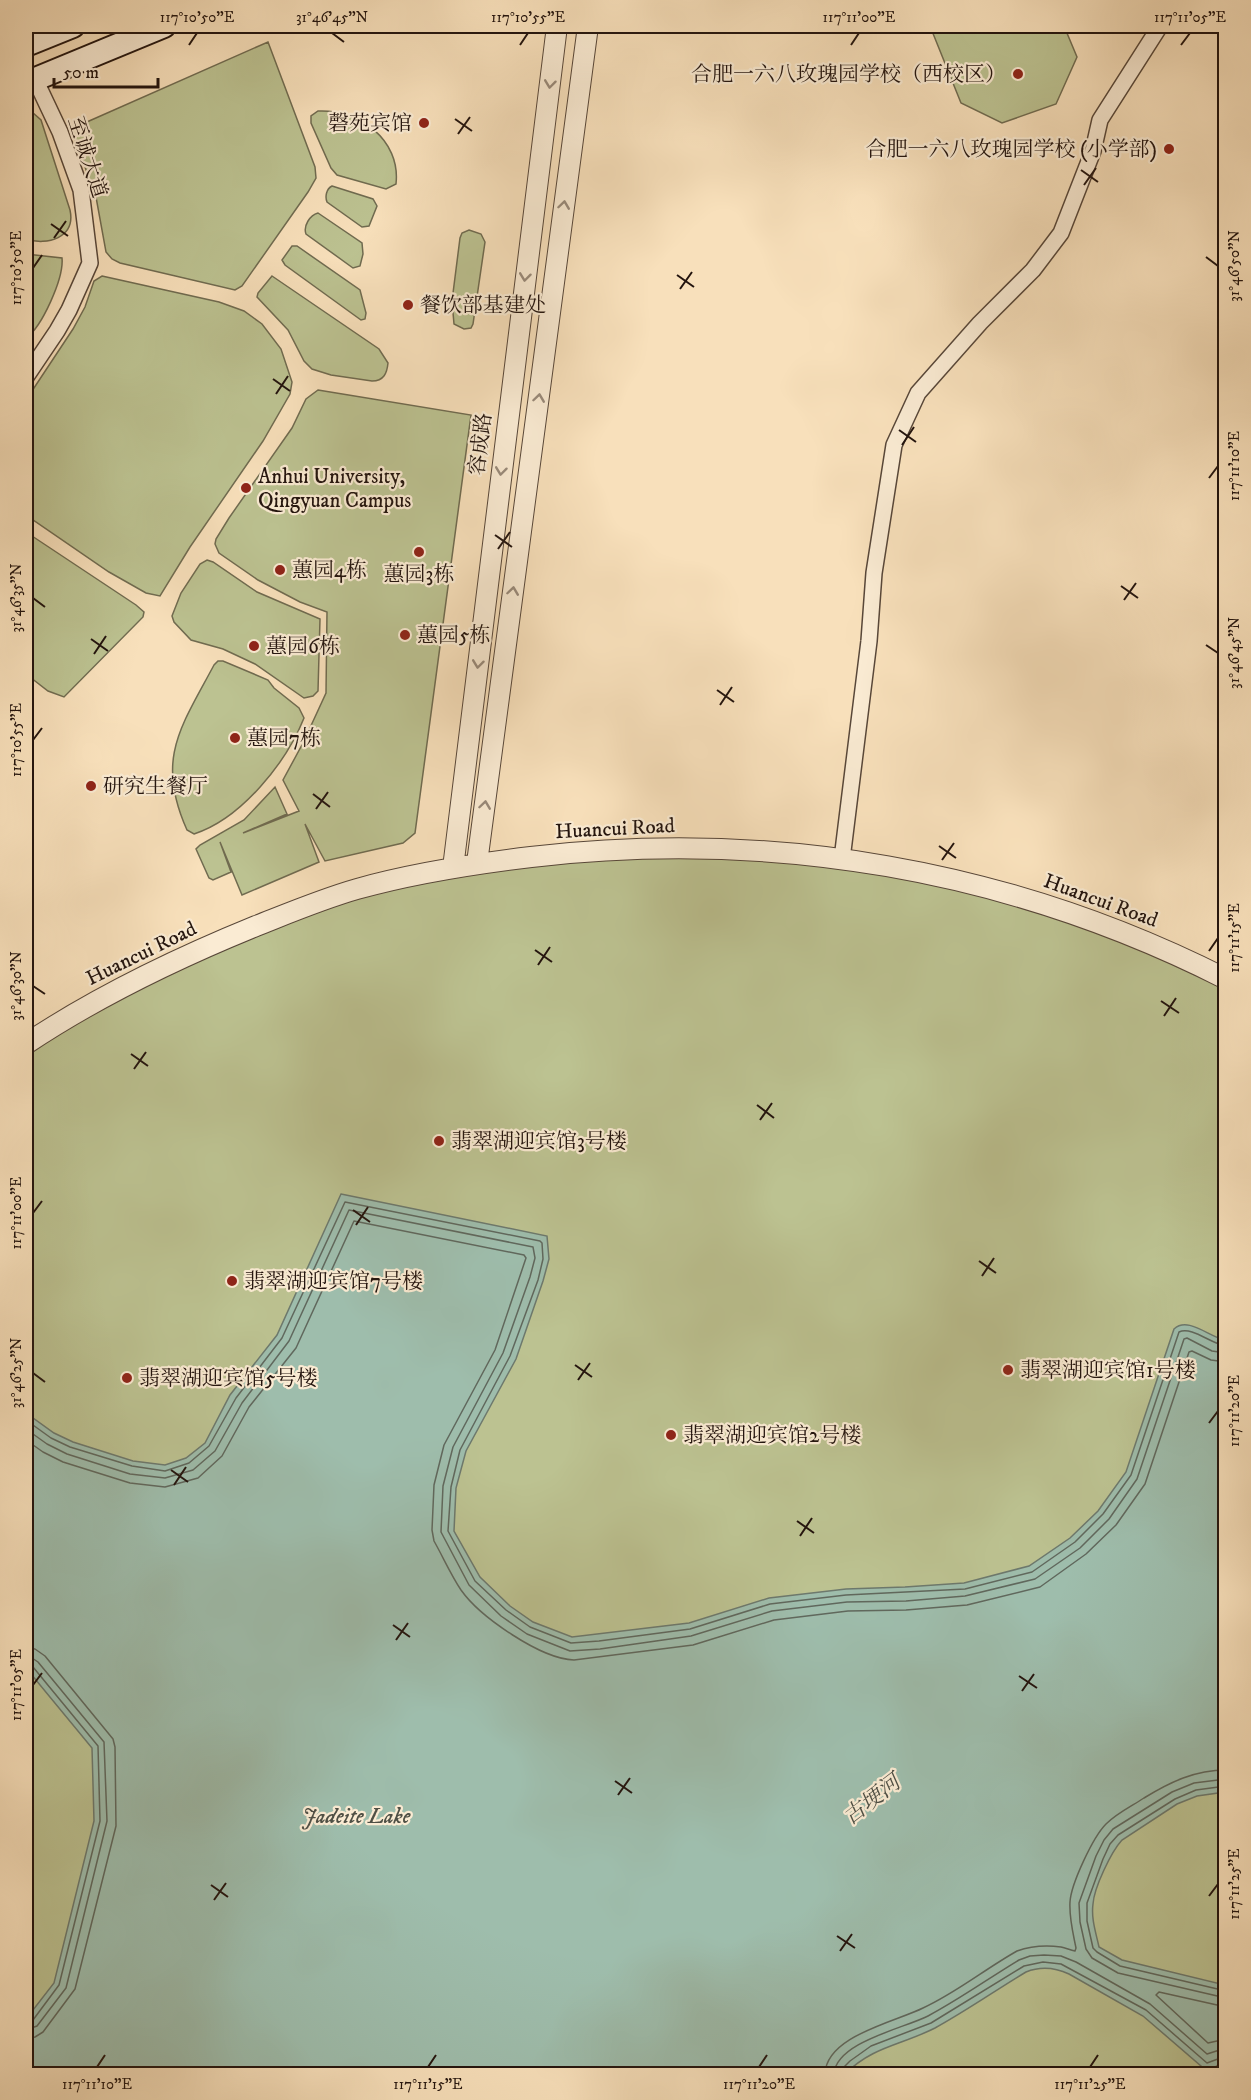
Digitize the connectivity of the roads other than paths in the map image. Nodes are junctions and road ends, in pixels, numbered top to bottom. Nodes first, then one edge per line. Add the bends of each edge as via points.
1 (73, 26) edge
2 (164, 26) edge
3 (557, 26) edge
4 (588, 26) edge
5 (1160, 26) edge
6 (26, 45) edge
7 (30, 81) edge
8 (26, 377) edge
9 (842, 859) junction
10 (477, 863) junction
11 (453, 868) junction
12 (1226, 979) edge
13 (26, 1044) edge

1 - 6 main road
2 - 7 main road
3 -> 11 street, 容成路
10 -> 4 street
5 - 9 street via 1100,120 1093,151 1061,233 1033,270 918,393 894,445 874,573
7 - 8 street, 至诚大道 via 60,132 81,189 90,262 65,318
9 - 10 street, Huancui Road via 741,849 667,848 602,850
9 - 12 street, Huancui Road via 946,877 1043,904 1140,939
10 - 11 street, Huancui Road
11 - 13 street, Huancui Road via 319,901 217,942 105,996

